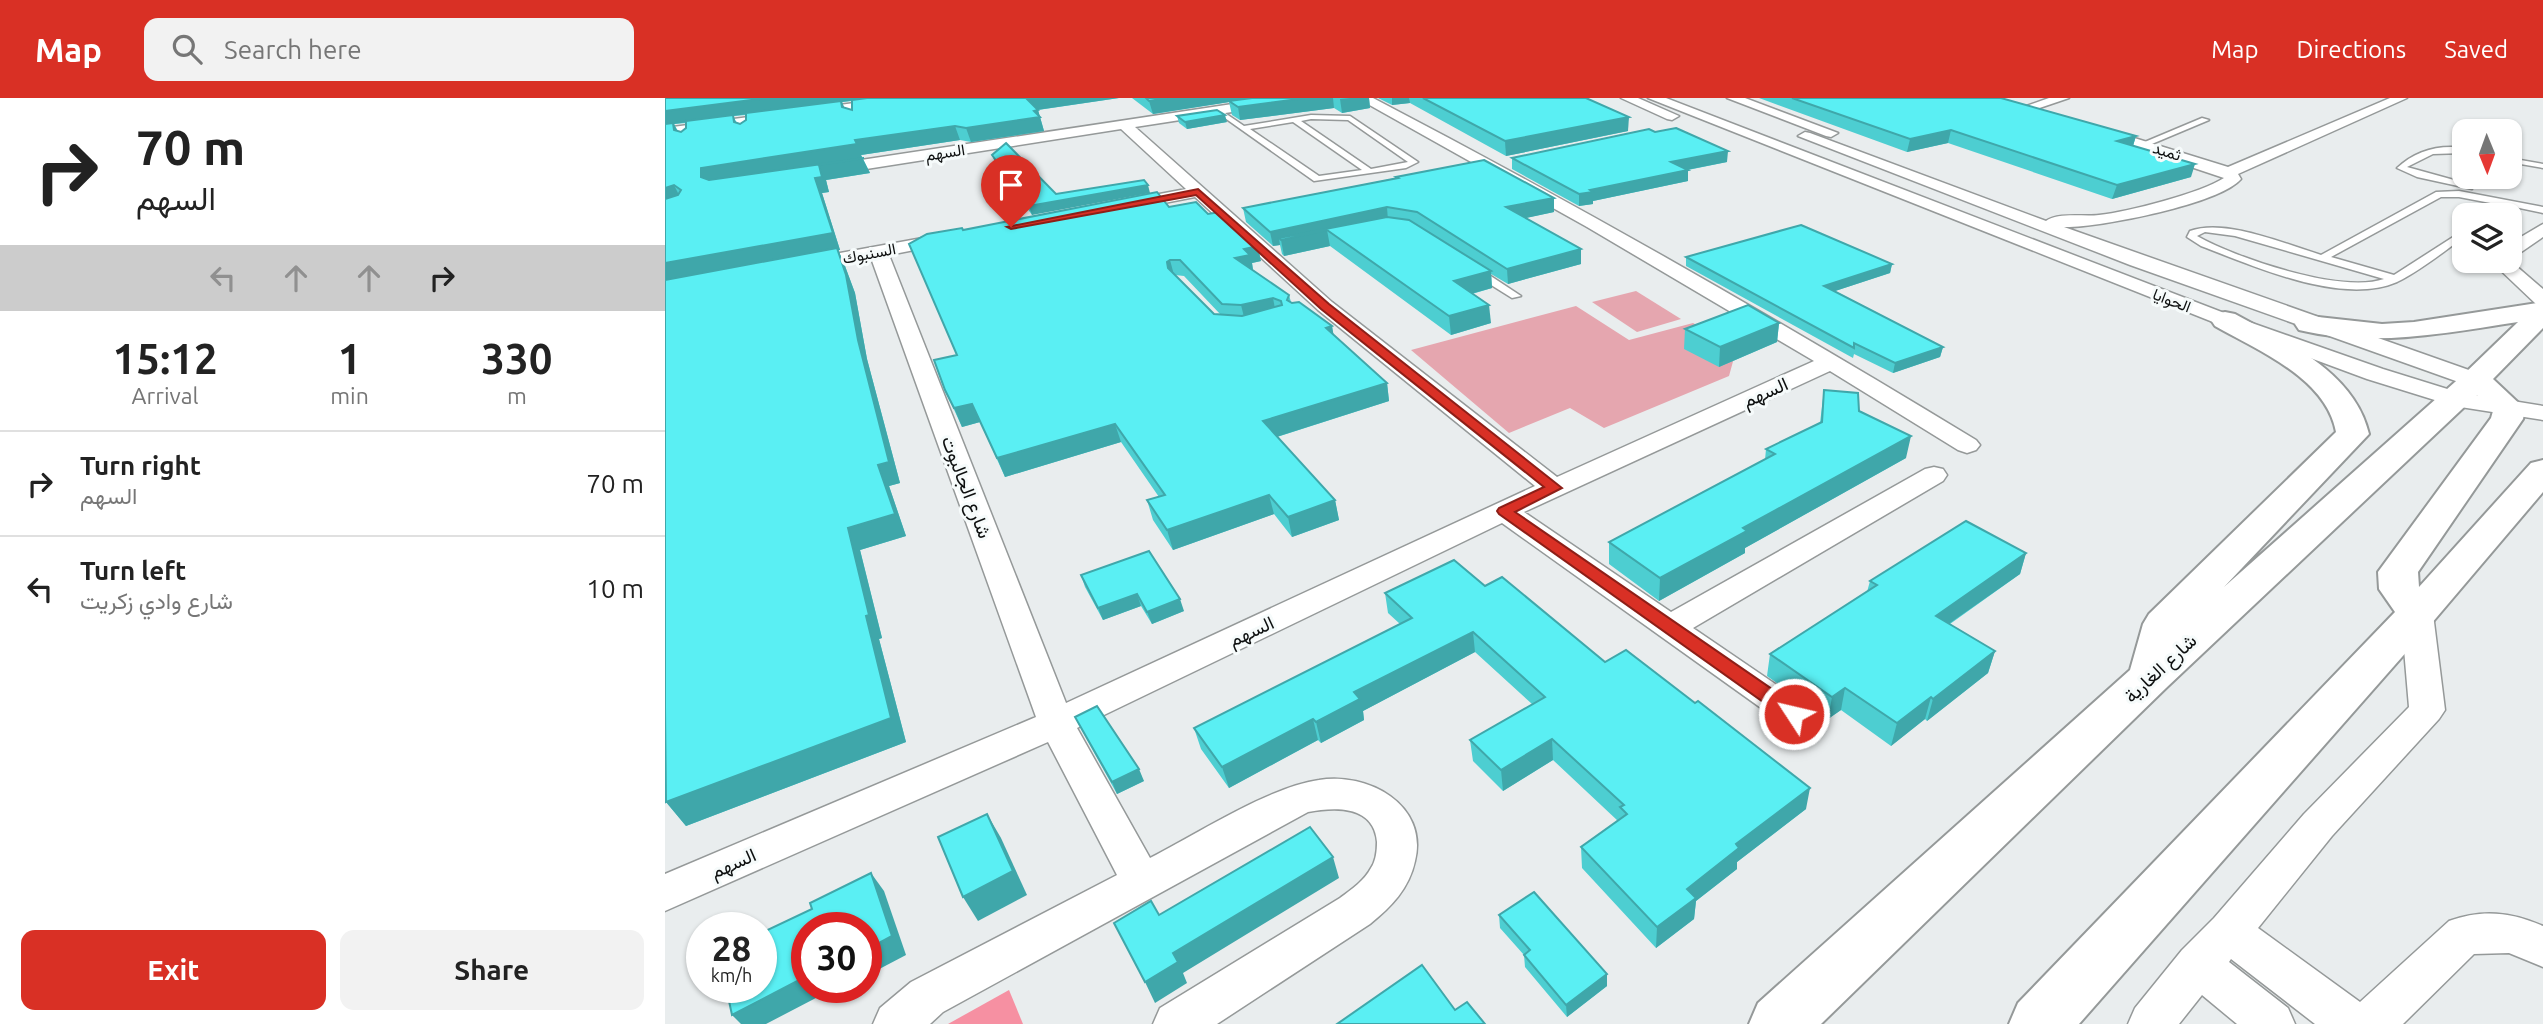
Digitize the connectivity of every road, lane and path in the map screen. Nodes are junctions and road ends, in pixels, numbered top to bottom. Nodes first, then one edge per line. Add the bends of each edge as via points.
1 (921, 98) edge
2 (1297, 98) edge
3 (1363, 98) edge
4 (1627, 98) edge
5 (1654, 98) edge
6 (1733, 98) edge
7 (2063, 98) edge
8 (2401, 98) edge
9 (1715, 103) dead end
10 (1217, 110) junction
11 (1666, 114) junction
12 (2047, 117) edge
13 (1293, 119) junction
14 (2205, 120) dead end
15 (1124, 125) junction
16 (2083, 127) edge
17 (1243, 128) junction
18 (1675, 130) edge
19 (1694, 130) dead end
20 (665, 132) edge
21 (1717, 134) junction
22 (2144, 144) junction
23 (2452, 150) edge
24 (1809, 159) junction
25 (1518, 160) edge
26 (2522, 162) edge
27 (1492, 166) junction
28 (2543, 166) edge
29 (1370, 172) junction
30 (2229, 172) junction
31 (814, 173) edge
32 (2452, 183) edge
33 (2479, 189) edge
34 (1198, 192) junction
35 (1959, 193) junction
36 (2509, 203) edge
37 (2543, 204) edge
38 (2522, 206) edge
39 (1105, 209) edge
40 (2543, 210) edge
41 (2126, 218) junction
42 (2027, 221) junction
43 (2543, 229) edge
44 (971, 234) edge
45 (2452, 241) edge
46 (2522, 244) edge
47 (878, 251) junction
48 (2322, 258) junction
49 (2137, 261) junction
50 (1471, 267) edge
51 (783, 269) edge
52 (2513, 273) edge
53 (2395, 279) junction
54 (1516, 296) dead end
55 (2543, 300) edge
56 (2543, 312) edge
57 (2225, 320) junction
58 (2309, 324) junction
59 (1832, 361) junction
60 (2464, 390) junction
61 (2509, 409) junction
62 (2543, 413) edge
63 (1967, 445) dead end
64 (2543, 470) edge
65 (1934, 475) dead end
66 (1554, 488) junction
67 (1504, 511) junction
68 (2417, 614) junction
69 (1671, 627) junction
70 (2150, 677) junction
71 (1794, 714) dead end
72 (1056, 723) junction
73 (1142, 882) junction
74 (665, 893) edge
75 (2229, 932) junction
76 (2543, 947) edge
77 (2197, 964) junction
78 (896, 1024) edge
79 (1176, 1024) edge
80 (1779, 1024) edge
81 (2039, 1024) edge
82 (2151, 1024) edge
83 (2272, 1024) edge
84 (2352, 1024) edge
85 (2369, 1024) edge

1 - 20 street via 853,113 687,136
2 - 10 street, السهم
3 - 27 street
4 - 11 street, الحوايا
5 - 24 street, الحوايا
6 - 35 street, الحوايا via 1930,169
7 - 12 street via 2016,108
8 - 30 street
9 - 35 street, الحوايا
10 - 15 street, السهم
10 - 17 lane
11 - 18 street via 1673,124 1664,130
11 - 21 street, الحوايا
13 - 17 lane
13 - 29 lane
13 - 29 lane via 1350,118 1414,162
14 - 22 lane
15 - 31 street, السهم
15 - 34 street
16 - 22 street, ثميد
17 - 29 lane via 1317,179
19 - 21 street
21 - 24 street, الحوايا
22 - 30 street, ثميد
23 - 32 lane via 2438,148 2401,167
24 - 57 street, الحوايا
25 - 27 street
26 - 28 lane
27 - 59 street
30 - 41 street via 2233,179 2226,184
33 - 37 lane
34 - 39 street
34 - 66 street via 1269,251 1320,308
35 - 42 street, الحوايا
36 - 48 lane via 2439,194
38 - 40 lane
41 - 42 street via 2097,223
41 - 49 street via 2117,230 2119,244
42 - 49 street, الحوايا
43 - 46 street
44 - 47 street, السنبوك
45 - 53 lane
47 - 51 street, السنبوك
47 - 72 street, شارع الجالبوت
48 - 53 lane
48 - 53 lane via 2225,230 2193,233 2204,244 2318,281 2369,286
49 - 58 street, الحوايا
50 - 54 lane
52 - 55 street
56 - 58 street via 2382,332
56 - 60 street, شارع الغارية
57 - 60 street, الحوايا
57 - 70 street via 2323,383 2346,408 2353,434 2164,624
58 - 60 street, الحوايا
59 - 63 street
59 - 66 street, السهم
60 - 61 street via 2490,390
60 - 70 street, شارع الغارية
61 - 62 street
61 - 68 street via 2507,419 2398,572 2399,589
64 - 68 street
65 - 69 street
66 - 67 street, السهم
67 - 69 street
67 - 72 street, السهم
68 - 75 street via 2427,710 2318,825
68 - 81 street
69 - 71 street
70 - 80 street, شارع الغارية
72 - 73 street, شارع الجالبوت
72 - 74 street, السهم
73 - 78 street via 927,997
73 - 79 street via 1299,799 1327,793 1354,795 1377,805 1392,821 1399,843 1394,868 1379,891 1355,911
75 - 77 street
75 - 84 street
76 - 85 street via 2512,933 2464,935
77 - 82 street
77 - 83 street

